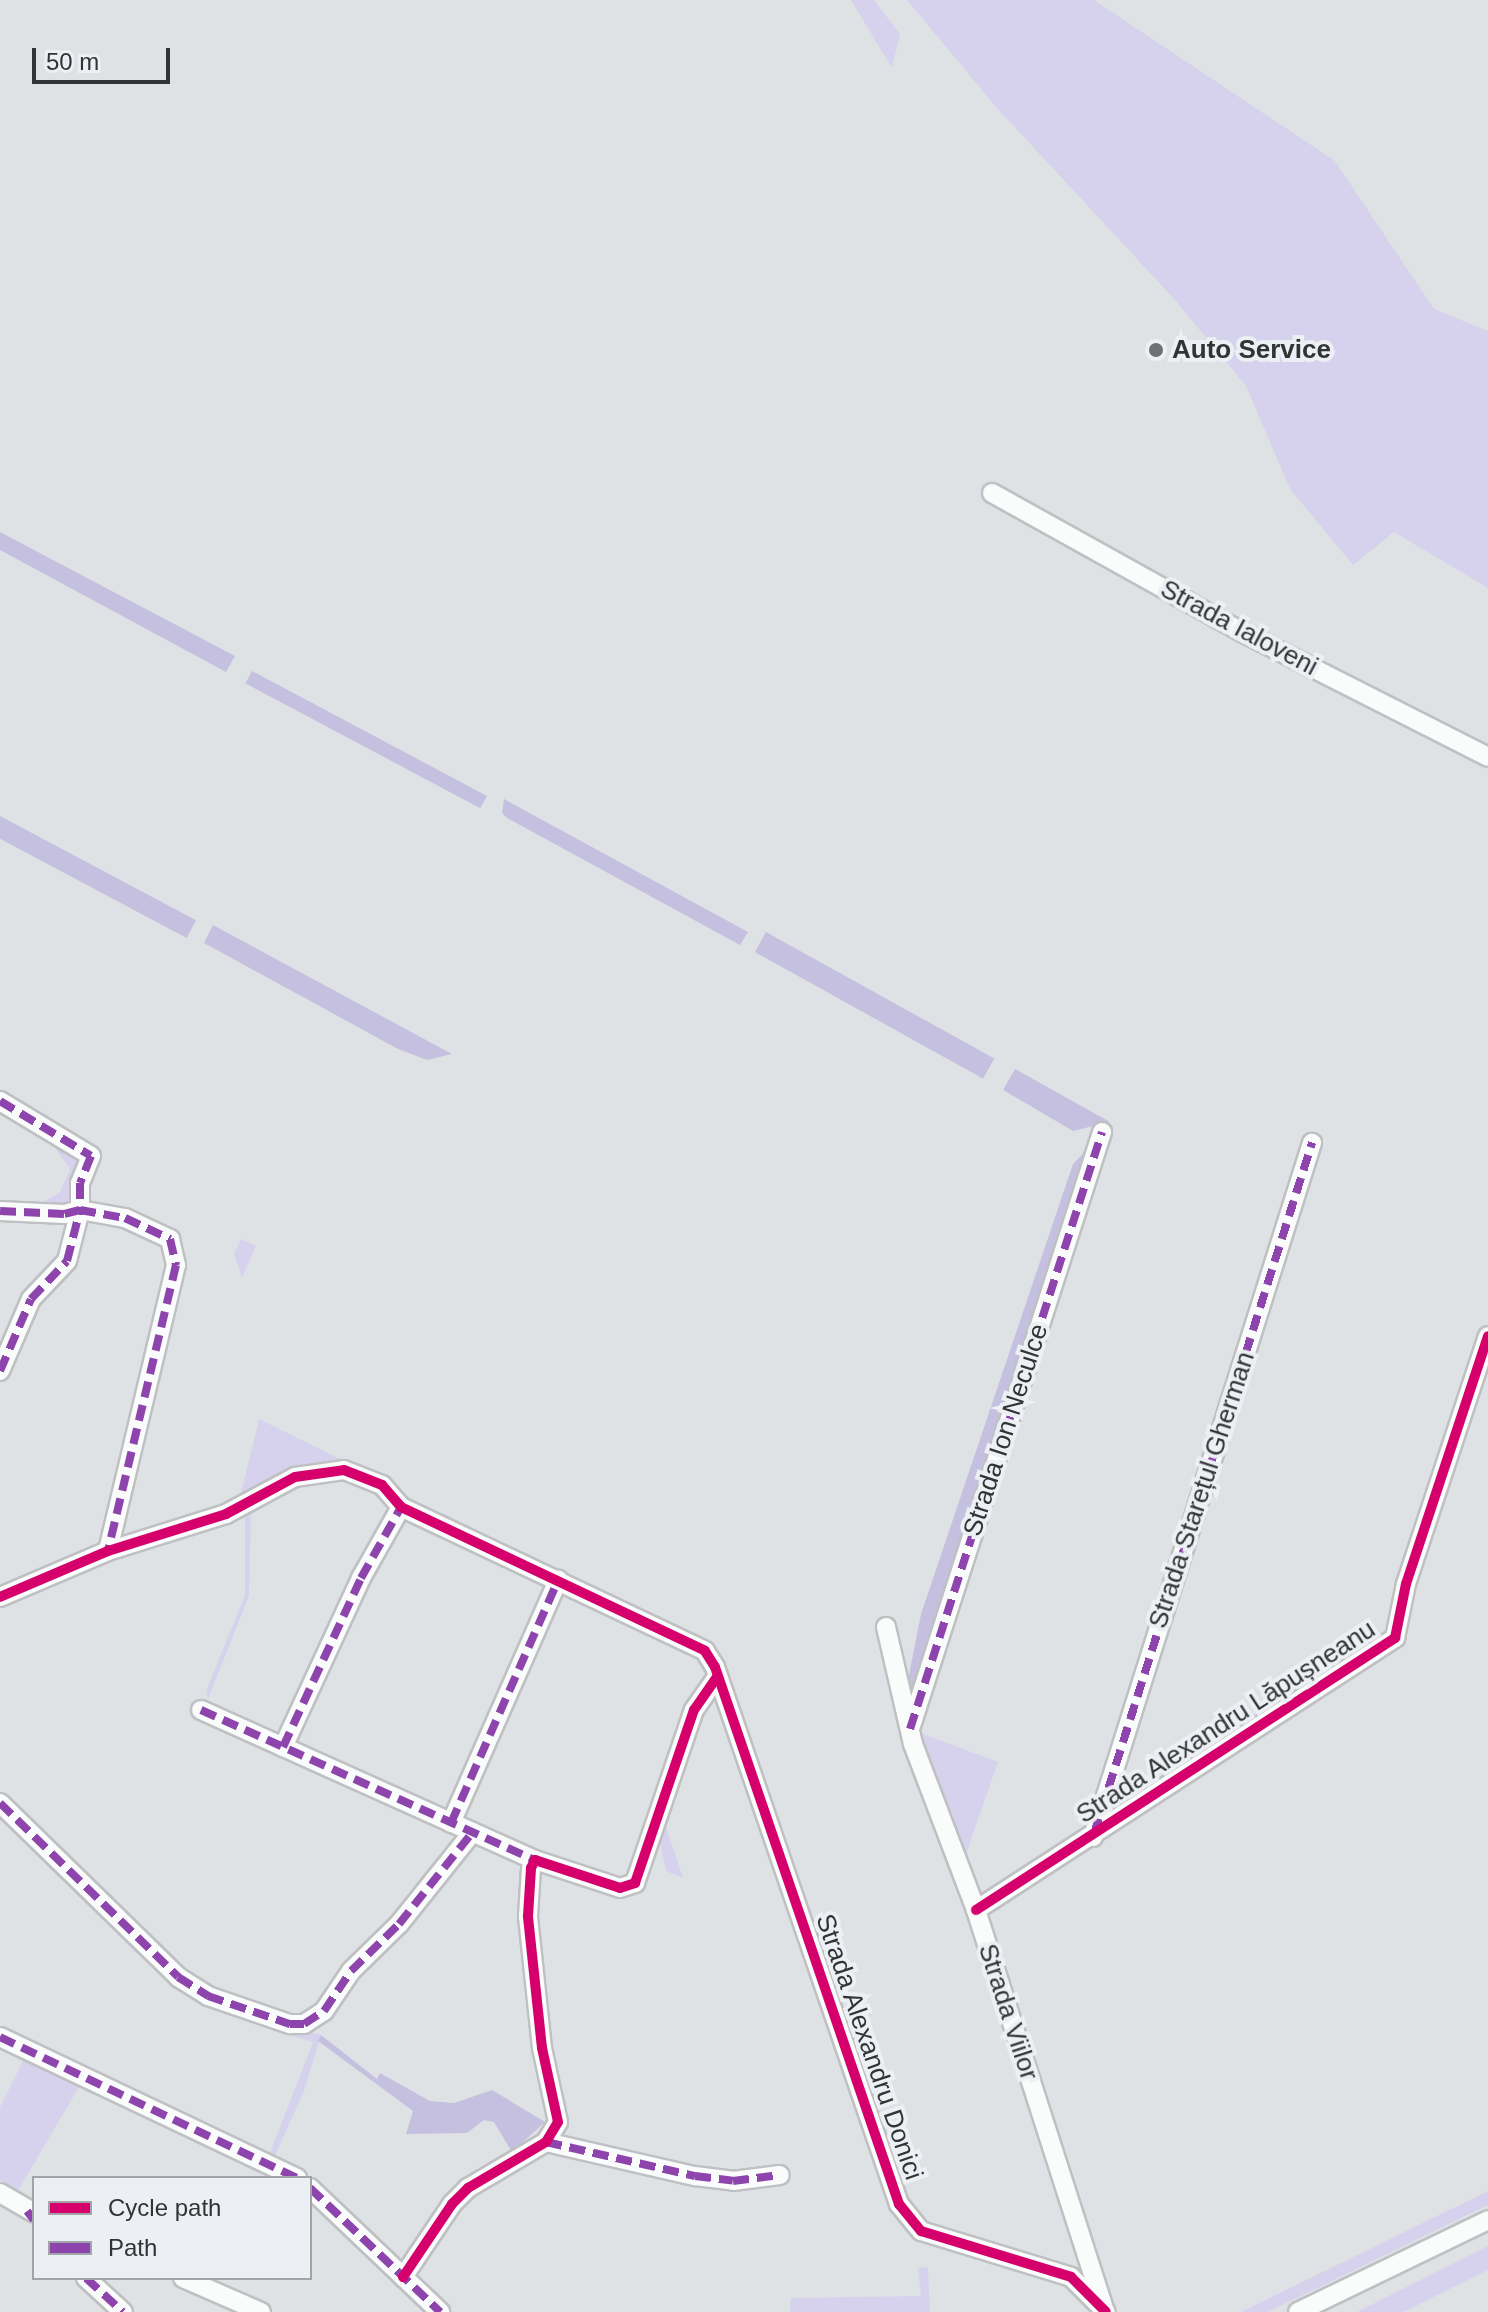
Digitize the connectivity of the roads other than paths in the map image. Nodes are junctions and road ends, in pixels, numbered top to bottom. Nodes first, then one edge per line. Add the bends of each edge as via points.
1 (992, 493) dead end
2 (1488, 757) edge
3 (0, 1101) edge
4 (1102, 1132) dead end
5 (1312, 1143) dead end
6 (80, 1210) junction
7 (0, 1211) edge
8 (1488, 1336) edge
9 (0, 1371) edge
10 (401, 1507) junction
11 (108, 1551) junction
12 (558, 1580) junction
13 (0, 1597) edge
14 (886, 1627) dead end
15 (717, 1677) junction
16 (201, 1710) dead end
17 (910, 1729) junction
18 (283, 1747) junction
19 (0, 1803) edge
20 (451, 1823) junction
21 (472, 1833) junction
22 (1093, 1837) junction
23 (535, 1860) junction
24 (976, 1910) junction
25 (0, 2037) edge
26 (546, 2142) junction
27 (780, 2175) dead end
28 (293, 2176) edge
29 (312, 2190) edge
30 (0, 2193) edge
31 (32, 2215) edge
32 (1488, 2220) edge
33 (403, 2277) junction
34 (88, 2280) edge
35 (188, 2280) edge
36 (1104, 2309) edge
37 (123, 2312) edge
38 (261, 2312) edge
39 (440, 2312) edge
40 (1298, 2312) edge

1 - 2 street, Strada Ialoveni via 1242,632
3 - 6 street via 91,1156 80,1183
4 - 17 street, Strada Ion Neculce
5 - 22 street, Strada Starețul Gherman
6 - 7 street
6 - 9 street via 67,1261 31,1299
6 - 11 street via 153,1228 176,1248
8 - 22 street, Strada Alexandru Lăpușneanu via 1406,1584 1395,1638
10 - 11 street, Strada Alexandru Donici via 373,1479 328,1469 295,1477 226,1514
10 - 12 street, Strada Alexandru Donici
10 - 18 street via 361,1578
11 - 13 street, Strada Alexandru Donici
12 - 15 street, Strada Alexandru Donici via 705,1651
12 - 20 street
14 - 17 street, Strada Viilor
15 - 23 street via 694,1710 635,1883 620,1888
15 - 36 street, Strada Alexandru Donici via 899,2204 910,2221 938,2237 1046,2265 1071,2277
16 - 18 street
17 - 24 street, Strada Viilor
18 - 20 street
19 - 21 street via 143,1947 186,1982 248,2012 304,2024 324,2011 351,1971 399,1924
20 - 21 street
21 - 23 street
22 - 24 street, Strada Alexandru Lăpușneanu
23 - 26 street via 528,1878 528,1916 542,2048 558,2112
24 - 36 street, Strada Viilor
25 - 28 street
26 - 27 street via 695,2176 733,2181
26 - 33 street via 468,2188 437,2220
29 - 33 street
30 - 31 street
32 - 40 street
33 - 39 street
34 - 37 street
35 - 38 street

